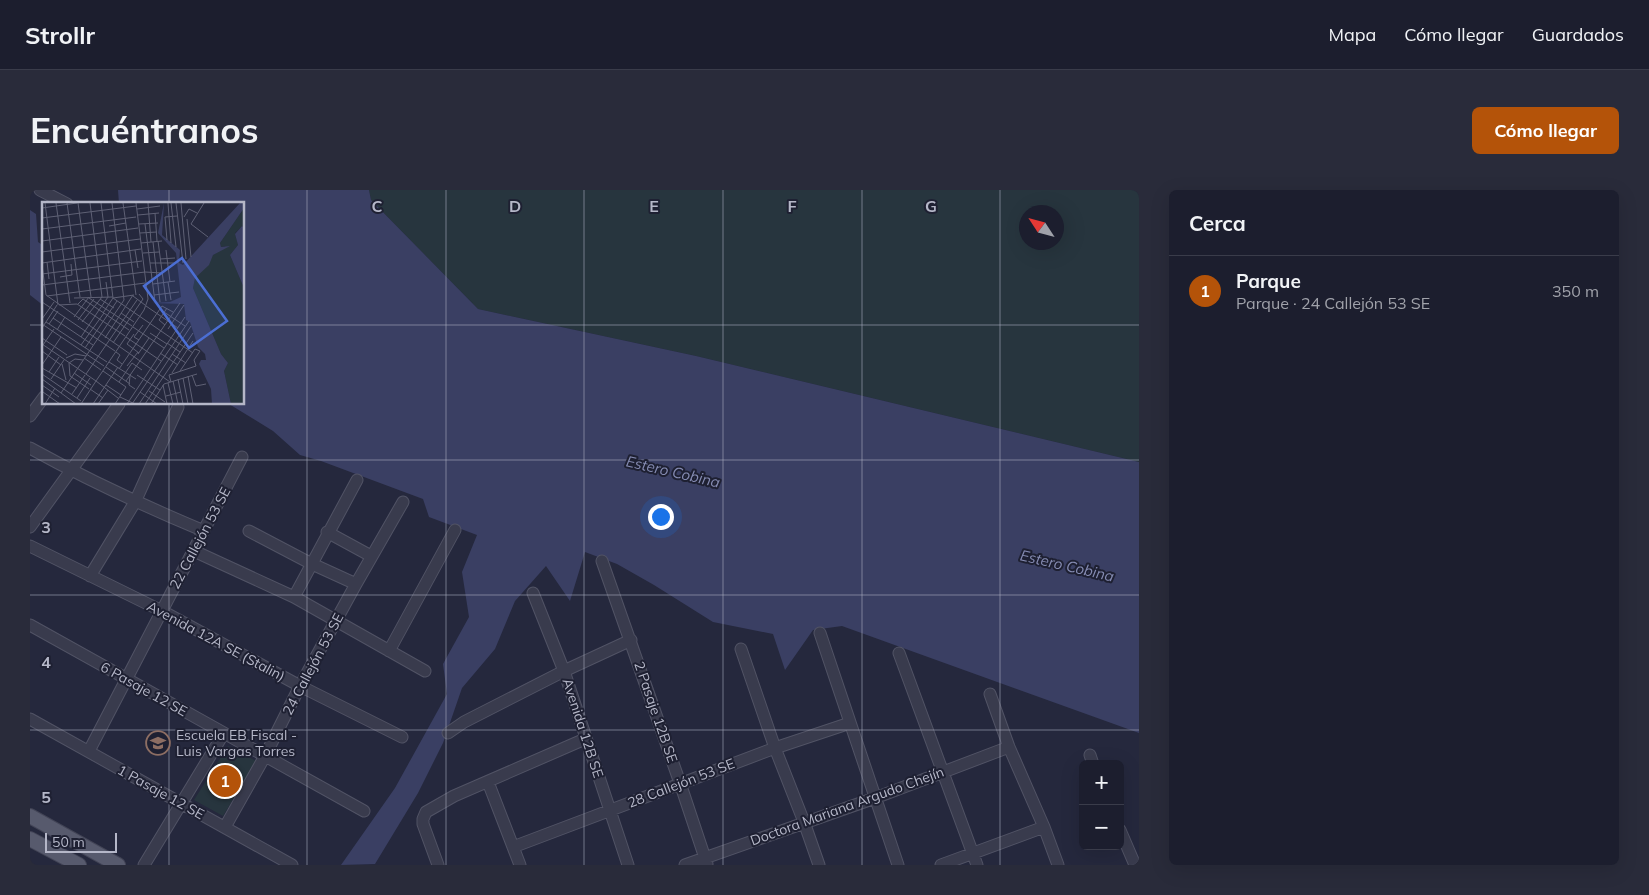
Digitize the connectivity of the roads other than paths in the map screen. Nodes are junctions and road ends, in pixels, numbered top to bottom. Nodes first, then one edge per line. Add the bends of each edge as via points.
1 (40, 190) edge
2 (63, 202) edge
3 (42, 400) edge
4 (118, 405) edge
5 (178, 407) dead end
6 (30, 416) edge
7 (30, 448) edge
8 (242, 457) dead end
9 (71, 471) junction
10 (357, 480) dead end
11 (135, 502) junction
12 (403, 502) dead end
13 (30, 527) edge
14 (455, 530) dead end
15 (204, 531) junction
16 (249, 531) dead end
17 (327, 532) junction
18 (30, 546) edge
19 (194, 551) junction
20 (371, 556) junction
21 (602, 561) dead end
22 (310, 563) junction
23 (90, 576) junction
24 (356, 584) junction
25 (533, 593) dead end
26 (294, 597) junction
27 (162, 611) junction
28 (336, 620) junction
29 (30, 625) edge
30 (820, 633) dead end
31 (631, 640) junction
32 (740, 649) dead end
33 (389, 651) junction
34 (898, 653) dead end
35 (425, 671) dead end
36 (564, 671) junction
37 (127, 679) junction
38 (300, 686) junction
39 (990, 694) dead end
40 (30, 718) edge
41 (850, 723) junction
42 (224, 733) junction
43 (448, 733) dead end
44 (402, 737) dead end
45 (585, 739) junction
46 (1009, 747) junction
47 (775, 748) junction
48 (89, 752) junction
49 (265, 756) junction
50 (943, 771) junction
51 (488, 782) junction
52 (680, 783) junction
53 (875, 798) junction
54 (182, 803) junction
55 (610, 810) junction
56 (364, 811) dead end
57 (30, 816) edge
58 (804, 822) junction
59 (224, 827) junction
60 (1044, 827) junction
61 (30, 839) edge
62 (1124, 839) edge
63 (513, 847) junction
64 (973, 854) junction
65 (706, 862) edge
66 (78, 865) edge
67 (118, 865) edge
68 (144, 865) edge
69 (292, 865) edge
70 (438, 865) edge
71 (520, 865) edge
72 (628, 865) edge
73 (685, 865) edge
74 (819, 865) edge
75 (898, 865) edge
76 (941, 865) edge
77 (977, 865) edge
78 (1058, 865) edge
79 (1135, 865) edge

1 - 2 street
3 - 6 street
4 - 9 street
5 - 11 street
7 - 9 street
8 - 15 street, 22 Callejón 53 SE
9 - 11 street
9 - 13 street
10 - 17 street
11 - 15 street
11 - 23 street
12 - 20 street, 24 Callejón 53 SE
14 - 33 street
15 - 19 street, 22 Callejón 53 SE
16 - 22 street
17 - 20 street
17 - 22 street
18 - 23 street, Avenida 12A SE (Stalin)
19 - 26 street
19 - 27 street, 22 Callejón 53 SE
20 - 24 street, 24 Callejón 53 SE
21 - 31 street, 2 Pasaje 12B SE
22 - 24 street
22 - 26 street
23 - 27 street, Avenida 12A SE (Stalin)
24 - 28 street, 24 Callejón 53 SE
25 - 36 street, Avenida 12B SE
26 - 28 street
27 - 37 street, 22 Callejón 53 SE
27 - 38 street, Avenida 12A SE (Stalin)
28 - 33 street
28 - 38 street, 24 Callejón 53 SE
29 - 37 street, 6 Pasaje 12 SE
30 - 41 street
31 - 36 street
31 - 52 street, 2 Pasaje 12B SE
32 - 47 street
33 - 35 street
34 - 50 street
36 - 43 street
36 - 45 street, Avenida 12B SE
37 - 42 street, 6 Pasaje 12 SE
37 - 48 street, 22 Callejón 53 SE
38 - 44 street, Avenida 12A SE (Stalin)
38 - 49 street, 24 Callejón 53 SE
39 - 46 street
40 - 48 street, 1 Pasaje 12 SE
41 - 47 street, 28 Callejón 53 SE
41 - 53 street
42 - 49 street, 6 Pasaje 12 SE
42 - 54 street
45 - 51 street
45 - 55 street, Avenida 12B SE
46 - 50 street, Doctora Mariana Argudo Chejín
46 - 60 street
47 - 52 street, 28 Callejón 53 SE
47 - 58 street
48 - 54 street, 1 Pasaje 12 SE
49 - 56 street, 6 Pasaje 12 SE
49 - 59 street, 24 Callejón 53 SE
50 - 53 street, Doctora Mariana Argudo Chejín
50 - 64 street
51 - 63 street
51 - 70 street via 426,812 423,819 425,830
52 - 55 street, 28 Callejón 53 SE
52 - 65 street, 2 Pasaje 12B SE
53 - 58 street, Doctora Mariana Argudo Chejín
53 - 75 street
54 - 59 street, 1 Pasaje 12 SE
54 - 68 street
55 - 63 street, 28 Callejón 53 SE
55 - 72 street, Avenida 12B SE
57 - 67 main road
58 - 65 street, Doctora Mariana Argudo Chejín
58 - 74 street
59 - 69 street, 1 Pasaje 12 SE
60 - 64 street
60 - 78 street
61 - 66 main road
62 - 79 street
63 - 71 street
64 - 76 street
64 - 77 street
65 - 73 street, Doctora Mariana Argudo Chejín

